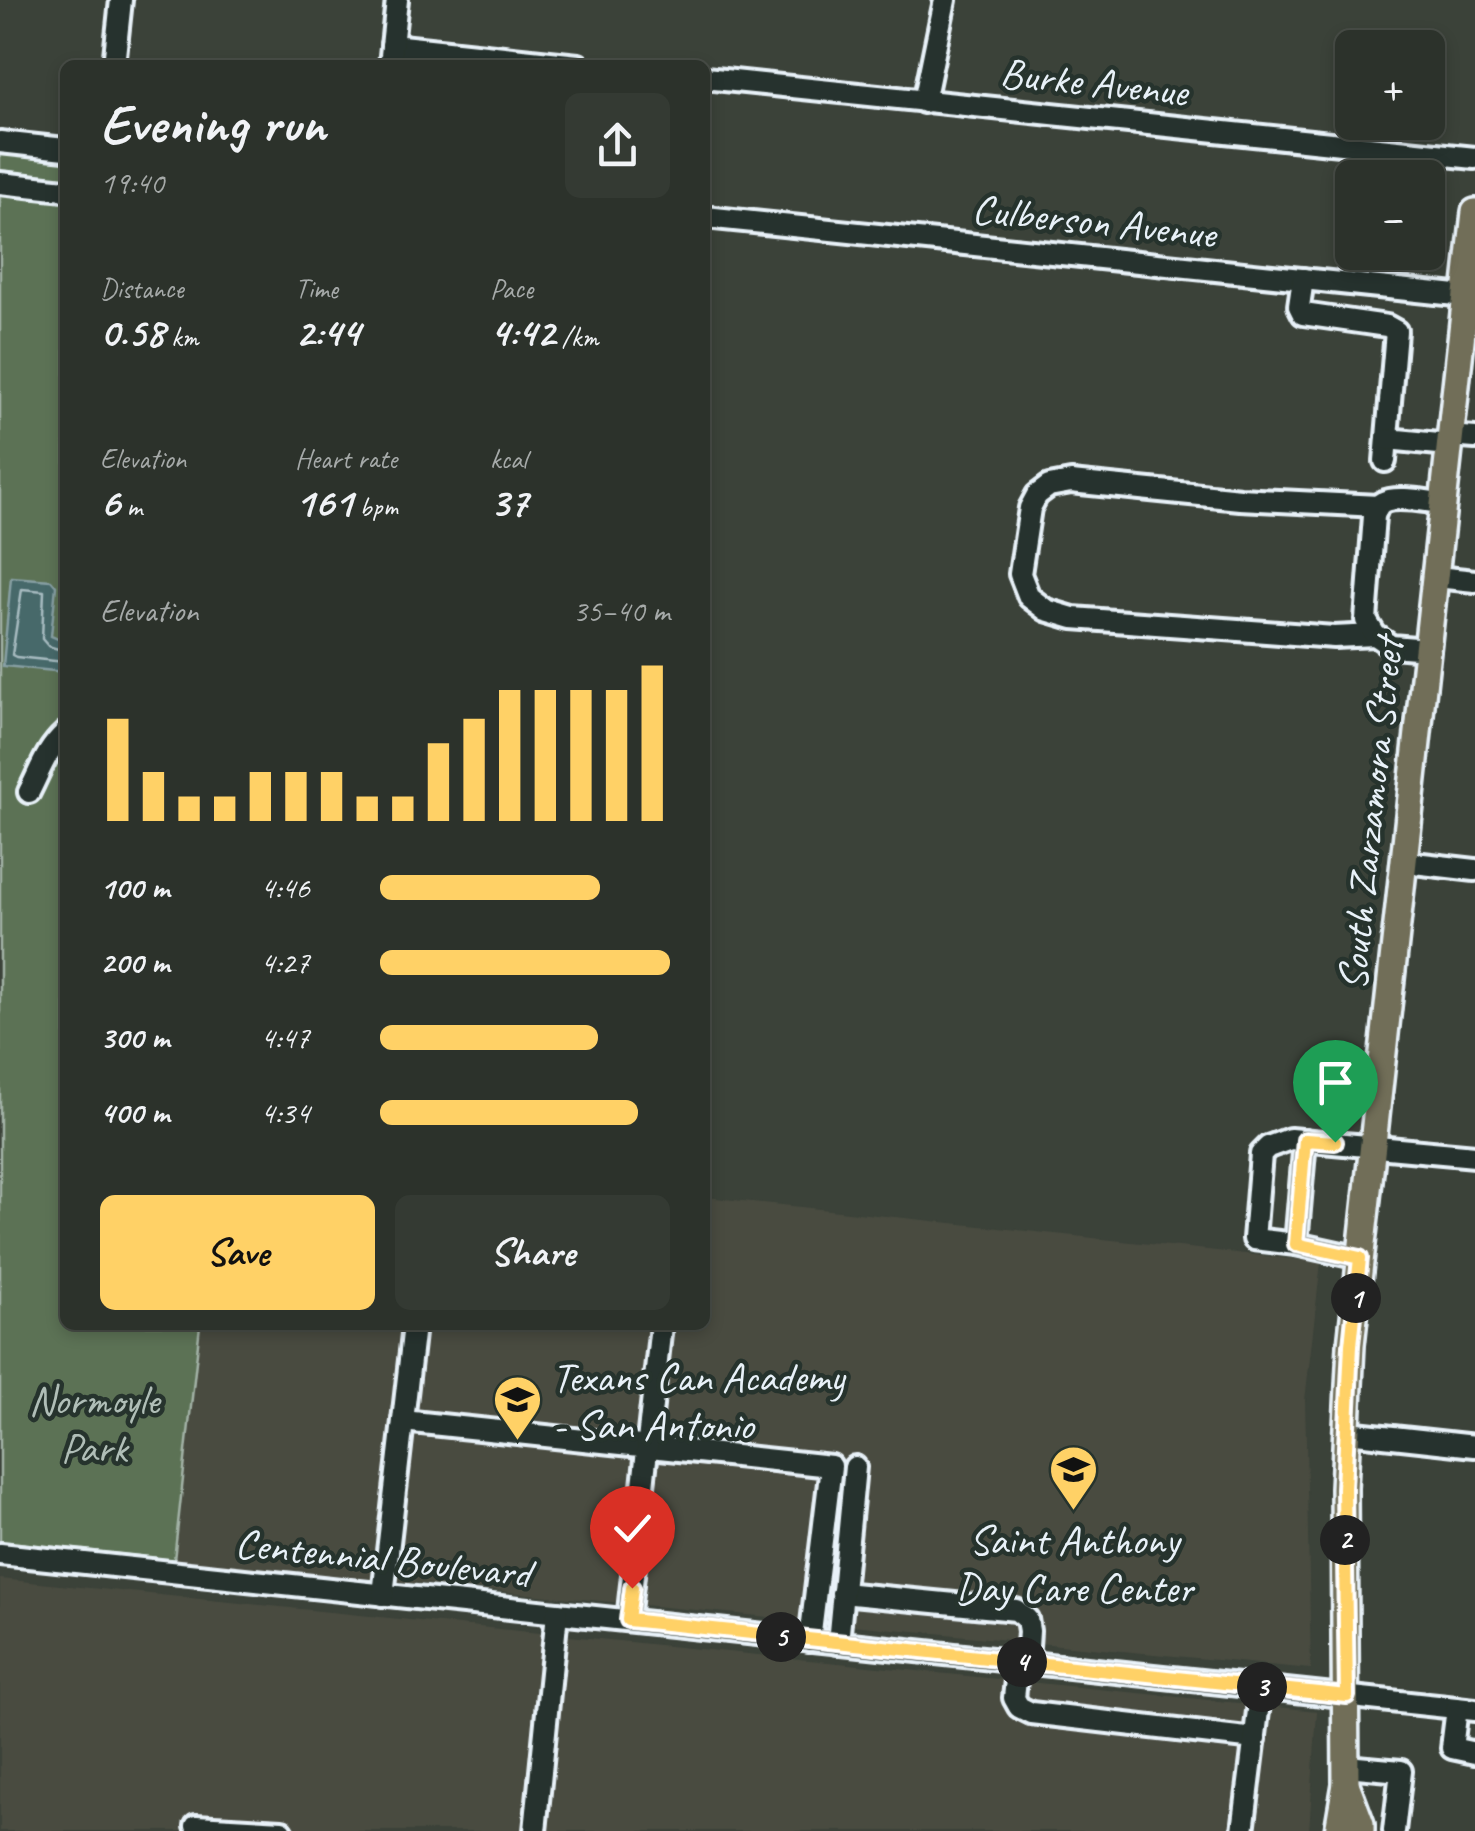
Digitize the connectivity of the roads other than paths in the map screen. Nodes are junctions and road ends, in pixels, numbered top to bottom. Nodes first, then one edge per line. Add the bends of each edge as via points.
1 (121, 0) edge
2 (397, 0) edge
3 (946, 0) edge
4 (391, 55) edge
5 (115, 60) edge
6 (484, 60) edge
7 (710, 79) edge
8 (924, 102) junction
9 (0, 142) edge
10 (60, 148) edge
11 (1475, 158) edge
12 (0, 183) edge
13 (60, 189) edge
14 (1475, 212) edge
15 (710, 217) edge
16 (1303, 279) junction
17 (1470, 296) edge
18 (1458, 440) edge
19 (1443, 503) junction
20 (1378, 506) junction
21 (1436, 577) junction
22 (1475, 581) edge
23 (1374, 635) junction
24 (1428, 649) junction
25 (60, 738) edge
26 (29, 792) dead end
27 (1404, 862) junction
28 (1475, 870) edge
29 (1305, 1140) junction
30 (1373, 1145) junction
31 (1475, 1156) edge
32 (1296, 1244) junction
33 (1360, 1258) junction
34 (413, 1330) edge
35 (660, 1330) edge
36 (403, 1421) junction
37 (1347, 1432) junction
38 (1475, 1446) edge
39 (647, 1447) junction
40 (855, 1468) dead end
41 (0, 1554) edge
42 (842, 1593) junction
43 (384, 1595) junction
44 (557, 1613) junction
45 (628, 1620) junction
46 (810, 1640) junction
47 (838, 1643) junction
48 (1022, 1662) junction
49 (1261, 1687) junction
50 (1347, 1696) junction
51 (1466, 1709) edge
52 (1255, 1738) junction
53 (1475, 1753) edge
54 (1346, 1775) junction
55 (198, 1831) edge
56 (282, 1831) edge
57 (534, 1831) edge
58 (1244, 1831) edge
59 (1338, 1831) edge
60 (1362, 1831) edge
61 (1394, 1831) edge

1 - 5 street
2 - 4 street
3 - 8 street
4 - 6 street
7 - 8 street, Burke Avenue
8 - 11 street, Burke Avenue
9 - 10 street
12 - 13 street
14 - 17 main road, South Zarzamora Street
15 - 16 street, Culberson Avenue
16 - 17 street, Culberson Avenue
16 - 18 street via 1303,314 1396,331 1386,450
17 - 18 main road, South Zarzamora Street
18 - 19 main road, South Zarzamora Street
19 - 20 street
19 - 21 main road, South Zarzamora Street
20 - 23 street via 1366,620
20 - 23 street via 1071,482 1049,486 1030,508 1020,574 1038,604 1073,618
21 - 22 street
21 - 24 main road, South Zarzamora Street
23 - 24 street via 1391,646
24 - 27 main road, South Zarzamora Street
25 - 26 street
27 - 28 street
27 - 30 main road, South Zarzamora Street
29 - 30 street
29 - 32 street
29 - 32 street via 1290,1139 1261,1154 1254,1240
30 - 31 street
30 - 33 main road, South Zarzamora Street
32 - 33 street
33 - 37 main road, South Zarzamora Street
34 - 36 street
35 - 39 street
36 - 39 street
36 - 43 street
37 - 38 street
37 - 50 main road, South Zarzamora Street
39 - 45 street
39 - 46 street via 831,1466
40 - 42 street
41 - 43 street, Centennial Boulevard
42 - 47 street
42 - 48 street via 1016,1610 1030,1631
43 - 44 street, Centennial Boulevard
44 - 45 street, Centennial Boulevard
44 - 57 street
45 - 46 street, Centennial Boulevard
46 - 47 street, Centennial Boulevard
47 - 48 street, Centennial Boulevard
48 - 49 street, Centennial Boulevard
48 - 52 street via 1014,1698 1031,1713
49 - 50 street, Centennial Boulevard
49 - 52 street
50 - 51 street, Centennial Boulevard
50 - 54 main road, South Zarzamora Street
51 - 53 street via 1452,1748
52 - 58 street
54 - 59 main road, South Zarzamora Street
54 - 60 main road, South Zarzamora Street
54 - 61 street via 1401,1772
55 - 56 street via 196,1826

